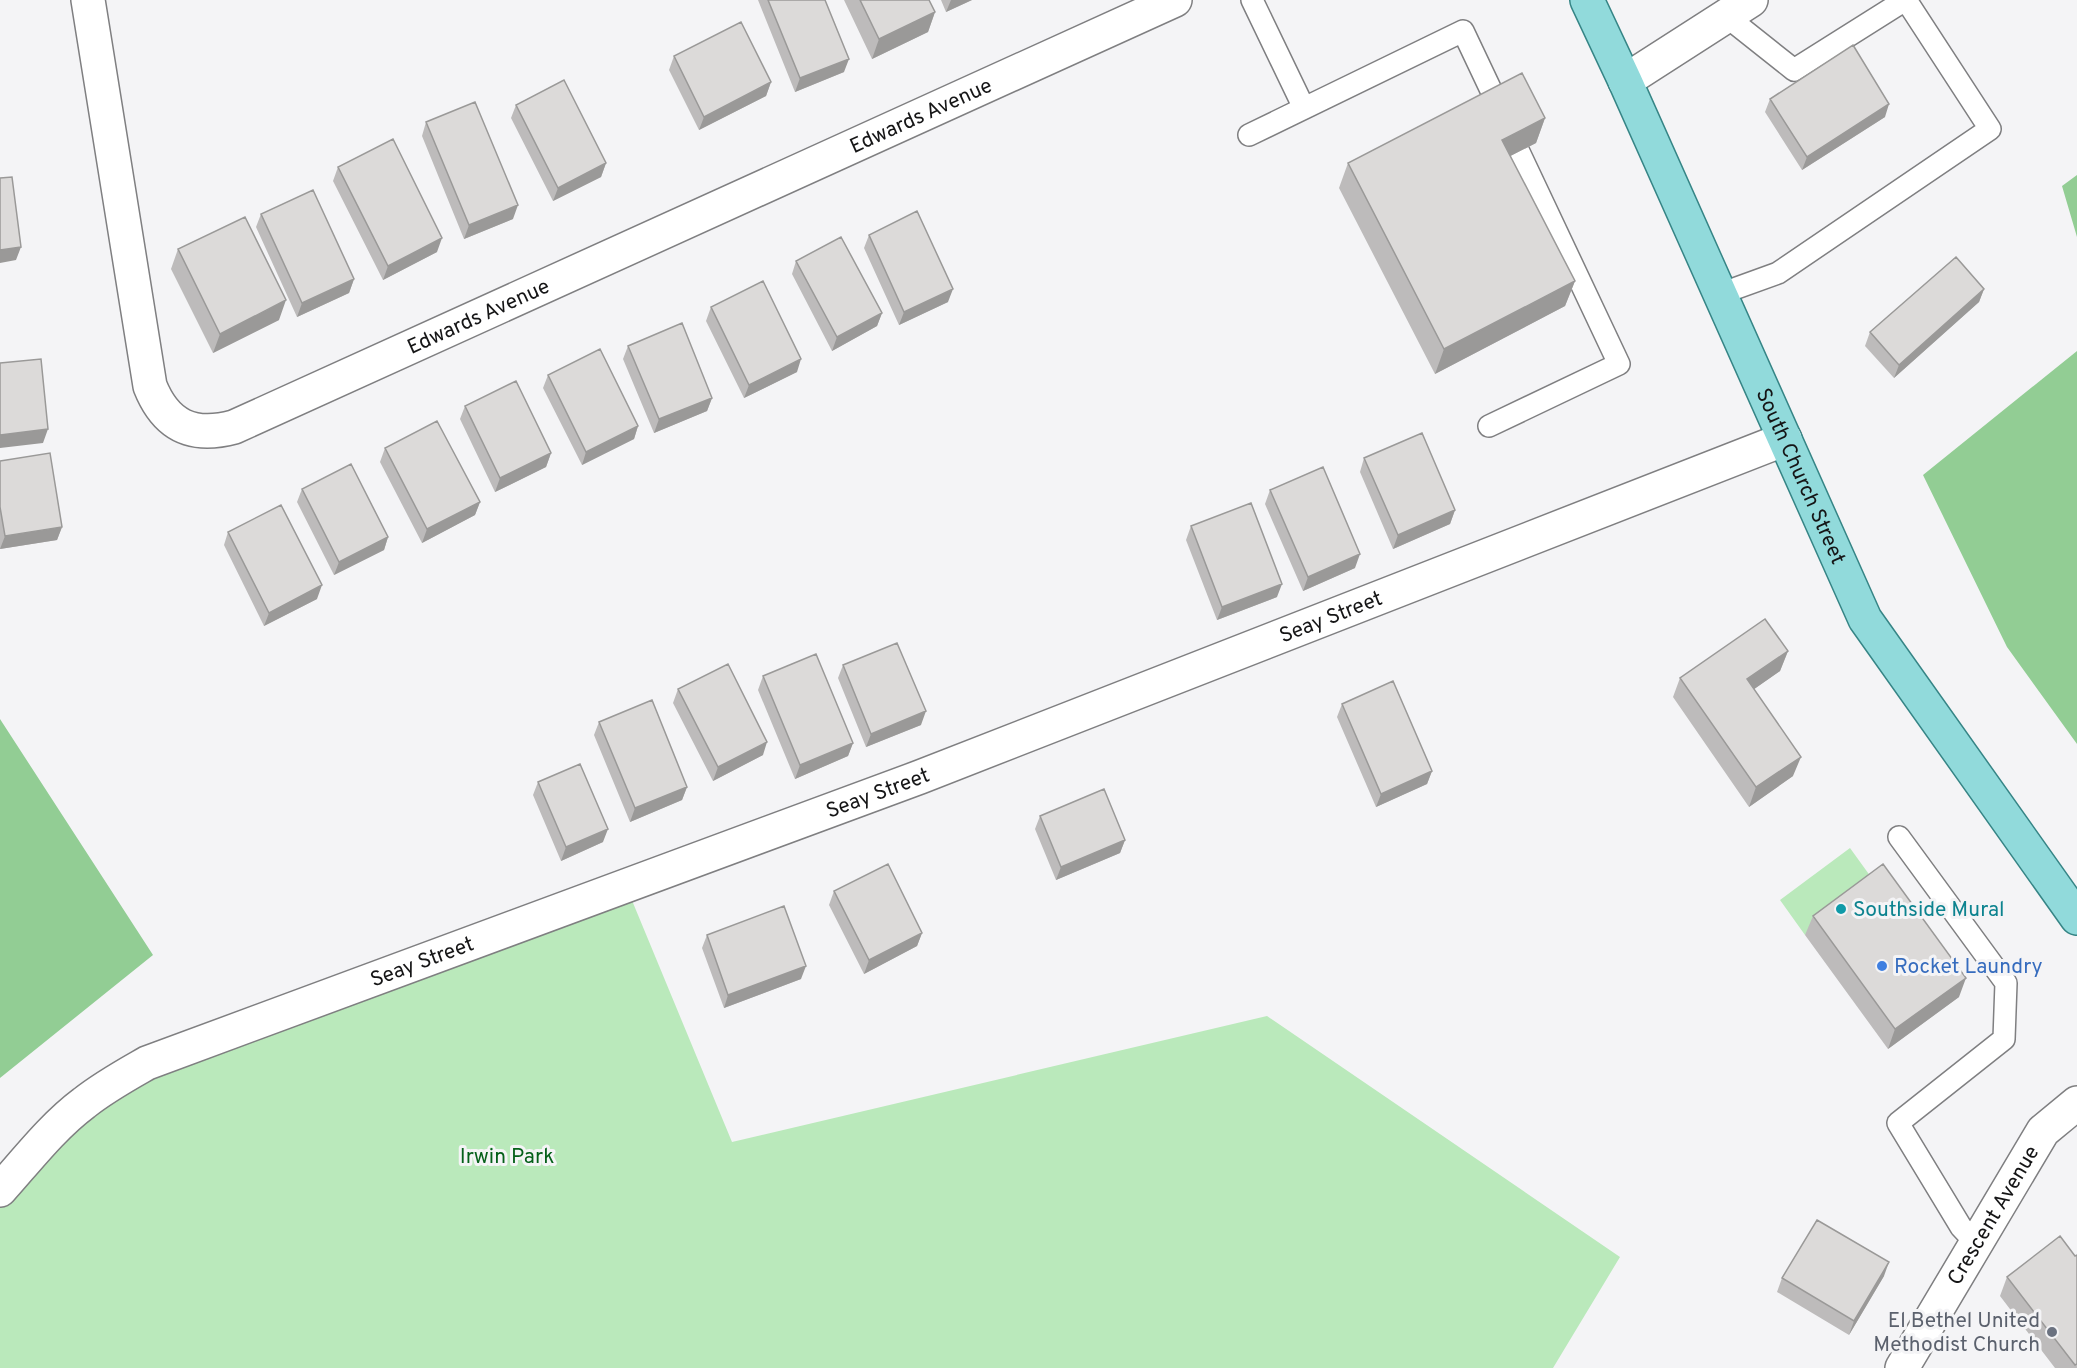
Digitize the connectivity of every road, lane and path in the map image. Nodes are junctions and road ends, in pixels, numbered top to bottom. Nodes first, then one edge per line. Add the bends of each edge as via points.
1 (88, 0) edge
2 (1175, 0) edge
3 (1251, 0) edge
4 (1587, 0) edge
5 (1905, 0) edge
6 (1739, 8) edge
7 (1625, 81) junction
8 (1498, 105) edge
9 (1304, 108) junction
10 (1249, 135) dead end
11 (1519, 152) edge
12 (1720, 294) junction
13 (1489, 426) dead end
14 (1785, 439) junction
15 (1899, 837) dead end
16 (2077, 918) edge
17 (2077, 1103) edge
18 (0, 1190) edge
19 (1976, 1243) junction
20 (1902, 1368) edge

1 - 2 street, Edwards Avenue via 150,386 168,417 199,431 217,431 245,422
3 - 9 lane
4 - 7 main road, South Church Street
5 - 6 lane via 1794,70
5 - 12 lane via 1990,129 1778,273
6 - 7 street
7 - 12 main road, South Church Street
8 - 9 lane via 1463,31
9 - 10 lane
11 - 13 lane via 1619,364
12 - 14 main road, South Church Street
14 - 16 main road, South Church Street via 1865,618
14 - 18 street, Seay Street via 920,777 147,1063 114,1081 55,1128
15 - 19 lane via 2006,982 2004,1039 1898,1123 1961,1227
17 - 19 street, Crescent Avenue via 2043,1131
19 - 20 street, Crescent Avenue

